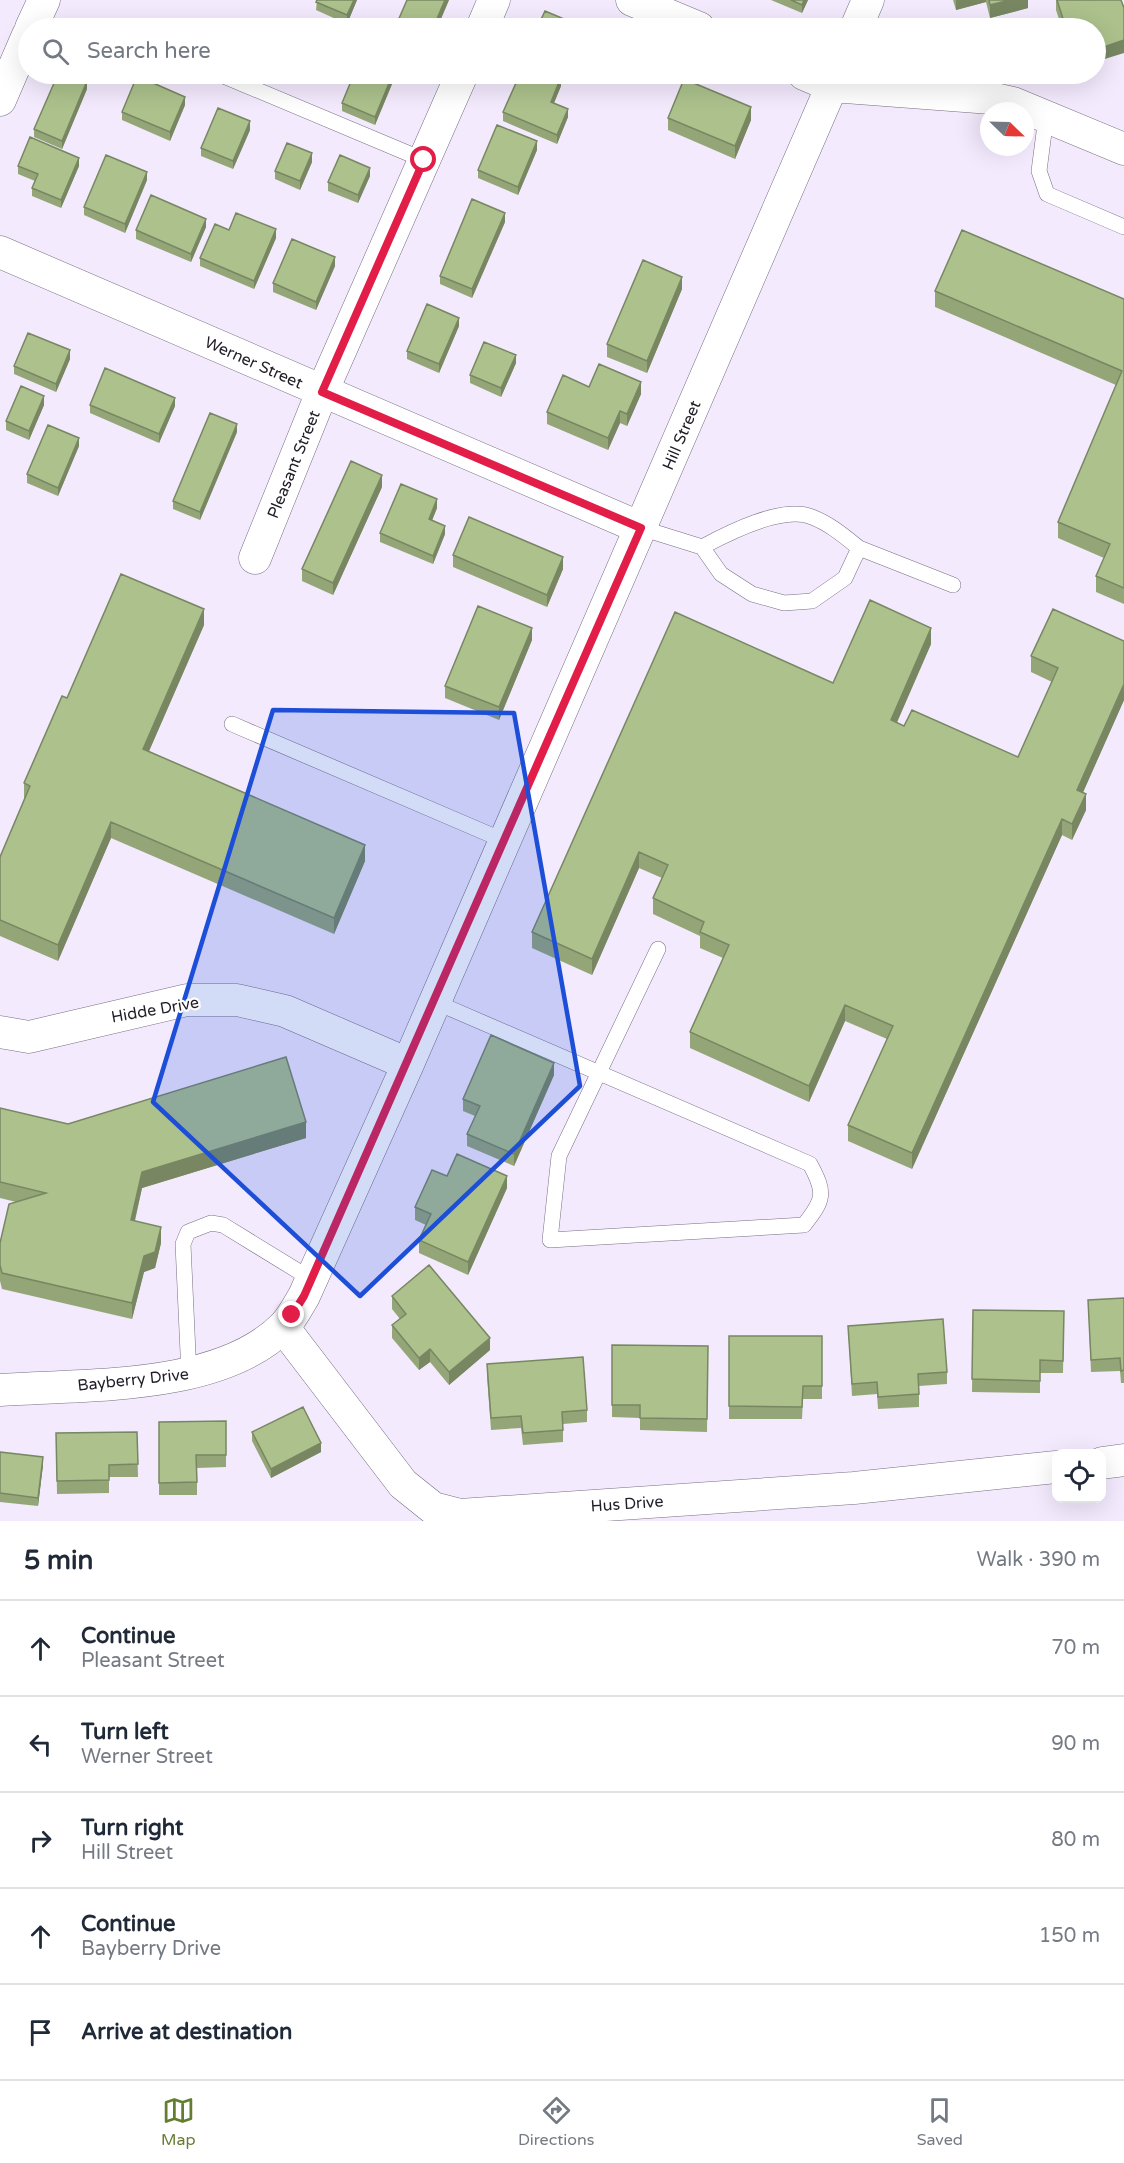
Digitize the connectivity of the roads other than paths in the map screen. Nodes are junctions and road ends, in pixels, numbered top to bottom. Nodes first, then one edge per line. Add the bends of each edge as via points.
1 (44, 0) edge
2 (495, 0) edge
3 (632, 0) edge
4 (868, 0) edge
5 (36, 18) edge
6 (487, 18) edge
7 (675, 18) edge
8 (860, 18) edge
9 (18, 58) edge
10 (243, 84) edge
11 (458, 84) edge
12 (832, 84) edge
13 (869, 84) edge
14 (0, 100) edge
15 (1046, 117) junction
16 (1124, 149) edge
17 (424, 160) junction
18 (1124, 227) edge
19 (0, 252) edge
20 (322, 392) junction
21 (641, 528) junction
22 (702, 547) junction
23 (859, 548) junction
24 (255, 558) dead end
25 (953, 585) dead end
26 (232, 724) dead end
27 (524, 796) joint
28 (504, 842) junction
29 (658, 949) dead end
30 (435, 1002) junction
31 (0, 1032) edge
32 (408, 1064) junction
33 (598, 1072) junction
34 (311, 1279) junction
35 (283, 1327) junction
36 (189, 1375) junction
37 (0, 1390) edge
38 (1124, 1460) edge
39 (1106, 1462) edge
40 (1052, 1467) edge

1 - 5 street
2 - 6 street
3 - 7 street
4 - 8 street
9 - 14 street
10 - 17 lane
11 - 17 street, Pleasant Street
12 - 21 street, Hill Street
13 - 15 street via 991,98
15 - 16 street
15 - 18 lane via 1040,171 1047,194
17 - 20 street, Pleasant Street
19 - 20 street, Werner Street
20 - 21 street, Werner Street
20 - 24 street, Pleasant Street
21 - 22 lane
21 - 27 street, Hill Street
22 - 23 lane via 742,526 779,516 810,516
22 - 23 lane via 721,574 752,594 784,603 812,601 845,578
23 - 25 lane
26 - 28 lane
27 - 28 street, Bayberry Drive
28 - 30 street, Bayberry Drive
29 - 33 lane
30 - 32 street, Bayberry Drive
30 - 33 lane
31 - 32 street, Hidde Drive via 28,1037 187,1000 237,999 285,1011
32 - 34 street, Bayberry Drive
33 - 33 lane via 810,1164 820,1182 820,1205 804,1225 550,1240 559,1156
34 - 35 street, Bayberry Drive
34 - 36 lane via 223,1225 211,1223 188,1232 183,1244
35 - 36 street, Bayberry Drive via 236,1358
35 - 40 street, Hus Drive via 403,1484 442,1513 460,1515 854,1488
36 - 37 street, Bayberry Drive
38 - 39 street

